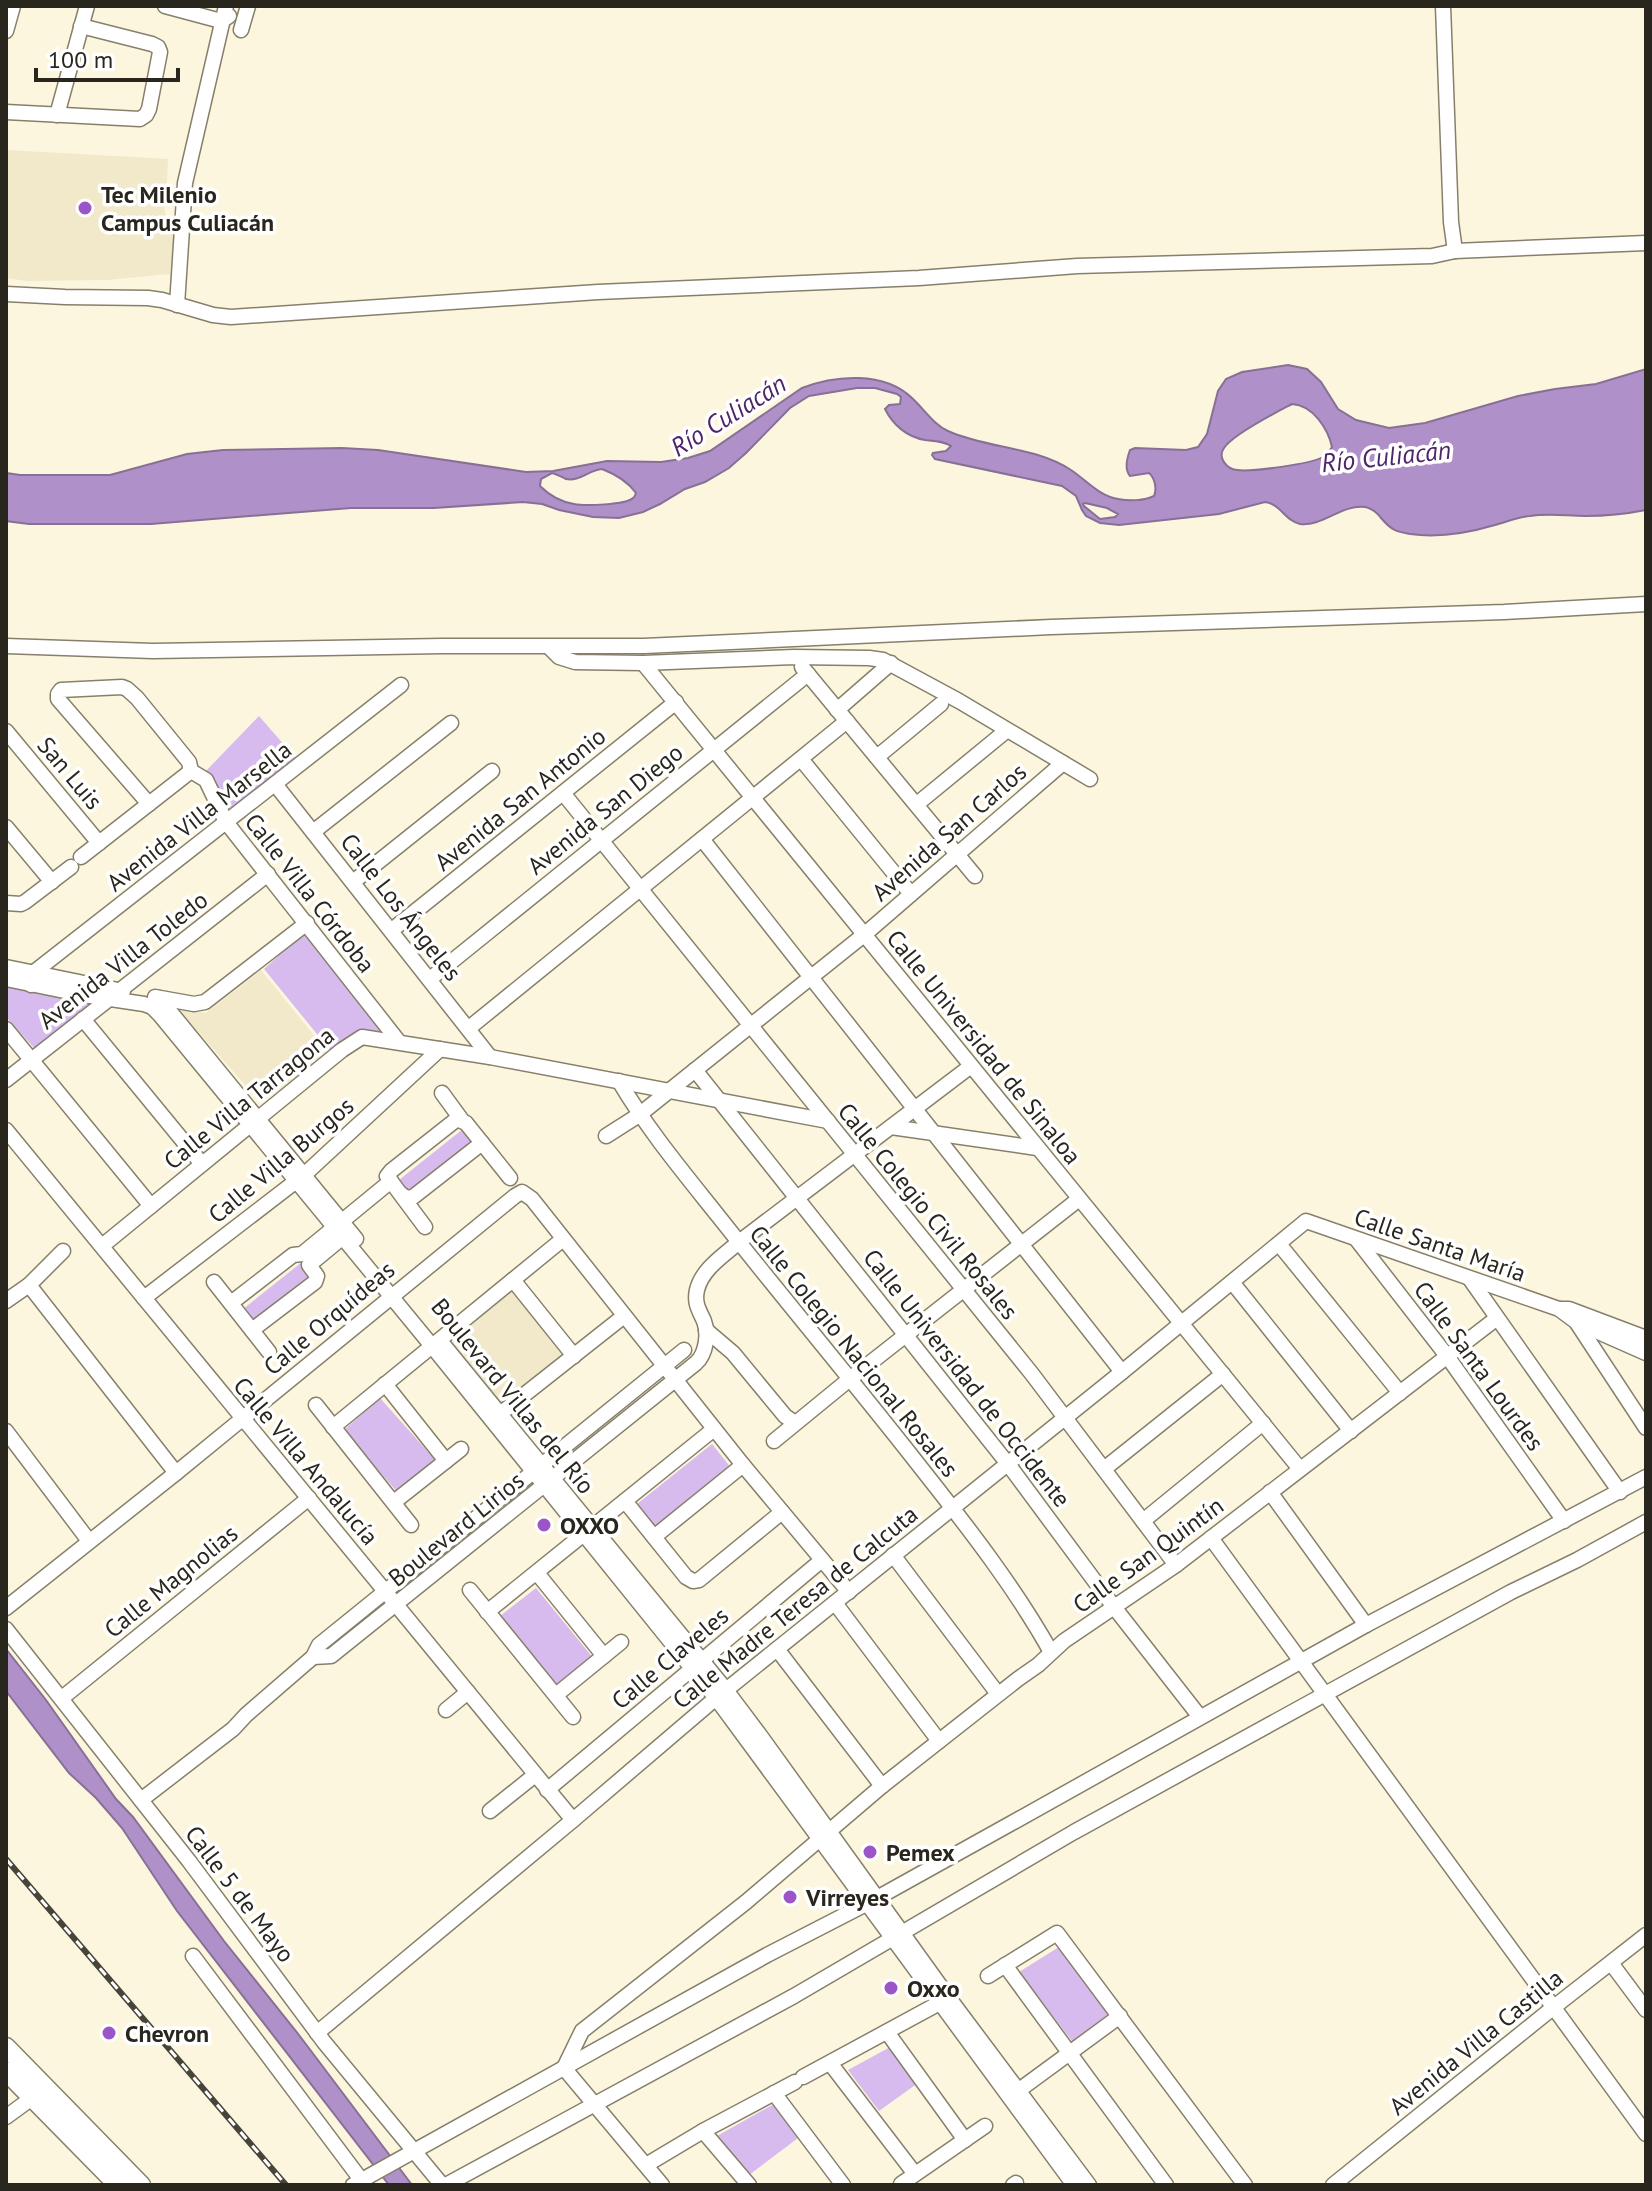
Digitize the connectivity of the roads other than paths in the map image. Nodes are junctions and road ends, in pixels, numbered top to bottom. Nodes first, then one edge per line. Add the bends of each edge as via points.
1 (13, 6) edge
2 (87, 6) edge
3 (165, 6) edge
4 (1443, 6) edge
5 (232, 11) edge
6 (81, 26) junction
7 (241, 30) dead end
8 (6, 31) edge
9 (6, 112) edge
10 (57, 115) junction
11 (1646, 243) edge
12 (1455, 251) junction
13 (6, 294) edge
14 (177, 305) junction
15 (1646, 604) edge
16 (6, 646) edge
17 (549, 647) junction
18 (794, 657) junction
19 (643, 663) junction
20 (891, 663) junction
21 (808, 674) junction
22 (401, 685) dead end
23 (676, 702) junction
24 (941, 704) dead end
25 (842, 715) junction
26 (451, 723) dead end
27 (6, 731) edge
28 (1006, 731) junction
29 (715, 749) junction
30 (877, 757) junction
31 (801, 759) junction
32 (1063, 763) junction
33 (191, 771) junction
34 (492, 771) dead end
35 (1090, 779) dead end
36 (275, 784) junction
37 (563, 793) junction
38 (754, 797) junction
39 (149, 804) junction
40 (917, 804) junction
41 (226, 822) junction
42 (6, 827) edge
43 (313, 832) junction
44 (702, 839) junction
45 (602, 840) junction
46 (99, 843) junction
47 (957, 854) junction
48 (268, 874) junction
49 (975, 876) dead end
50 (52, 882) junction
51 (353, 882) junction
52 (641, 888) junction
53 (911, 894) junction
54 (6, 903) edge
55 (307, 923) junction
56 (392, 930) junction
57 (865, 934) junction
58 (6, 967) edge
59 (811, 977) junction
60 (6, 979) edge
61 (32, 979) junction
62 (430, 979) junction
63 (114, 994) junction
64 (159, 998) junction
65 (83, 1019) junction
66 (751, 1025) junction
67 (469, 1028) junction
68 (6, 1029) edge
69 (399, 1042) junction
70 (440, 1049) junction
71 (490, 1057) junction
72 (31, 1060) junction
73 (971, 1066) junction
74 (695, 1070) junction
75 (6, 1080) edge
76 (619, 1081) junction
77 (670, 1090) junction
78 (442, 1093) dead end
79 (721, 1101) junction
80 (915, 1109) junction
81 (639, 1115) junction
82 (457, 1121) junction
83 (828, 1121) junction
84 (254, 1122) junction
85 (891, 1127) junction
86 (6, 1130) edge
87 (935, 1133) junction
88 (606, 1136) dead end
89 (482, 1143) junction
90 (1037, 1148) junction
91 (855, 1154) junction
92 (202, 1164) junction
93 (300, 1178) junction
94 (510, 1178) dead end
95 (391, 1181) junction
96 (401, 1194) junction
97 (797, 1198) junction
98 (1079, 1199) junction
99 (151, 1206) junction
100 (1306, 1221) joint
101 (425, 1227) dead end
102 (342, 1229) junction
103 (563, 1239) junction
104 (1357, 1239) junction
105 (739, 1242) junction
106 (1021, 1244) junction
107 (1279, 1244) junction
108 (102, 1246) junction
109 (63, 1251) dead end
110 (305, 1260) junction
111 (1470, 1279) junction
112 (513, 1280) junction
113 (214, 1282) dead end
114 (1232, 1282) junction
115 (29, 1285) junction
116 (963, 1289) junction
117 (394, 1293) junction
118 (144, 1298) junction
119 (6, 1301) edge
120 (231, 1303) junction
121 (1564, 1309) junction
122 (624, 1316) junction
123 (1497, 1318) junction
124 (1578, 1323) junction
125 (1181, 1324) junction
126 (252, 1330) junction
127 (706, 1330) junction
128 (906, 1334) junction
129 (1646, 1338) edge
130 (436, 1343) junction
131 (684, 1350) dead end
132 (269, 1352) dead end
133 (1646, 1353) edge
134 (574, 1356) junction
135 (1447, 1356) junction
136 (664, 1366) junction
137 (1122, 1372) junction
138 (1223, 1374) junction
139 (851, 1378) junction
140 (675, 1379) junction
141 (385, 1384) junction
142 (1400, 1393) junction
143 (316, 1405) dead end
144 (500, 1414) junction
145 (1066, 1417) junction
146 (243, 1419) junction
147 (795, 1423) junction
148 (1263, 1423) junction
149 (333, 1427) junction
150 (1646, 1428) edge
151 (714, 1429) junction
152 (6, 1431) edge
153 (1351, 1431) junction
154 (774, 1441) dead end
155 (461, 1449) dead end
156 (446, 1461) junction
157 (1008, 1464) junction
158 (743, 1465) junction
159 (537, 1469) junction
160 (1104, 1469) junction
161 (1300, 1469) junction
162 (176, 1473) junction
163 (1646, 1477) edge
164 (548, 1482) junction
165 (1270, 1492) junction
166 (1620, 1492) junction
167 (309, 1498) junction
168 (625, 1501) junction
169 (394, 1502) junction
170 (952, 1508) junction
171 (782, 1512) junction
172 (1143, 1521) junction
173 (1564, 1521) junction
174 (1646, 1522) edge
175 (411, 1525) dead end
176 (588, 1531) junction
177 (654, 1537) junction
178 (1211, 1538) junction
179 (89, 1541) junction
180 (893, 1555) junction
181 (822, 1560) junction
182 (1176, 1565) junction
183 (537, 1573) junction
184 (470, 1590) dead end
185 (385, 1591) junction
186 (849, 1592) junction
187 (835, 1603) junction
188 (396, 1605) junction
189 (1114, 1607) junction
190 (6, 1608) edge
191 (487, 1612) junction
192 (1366, 1625) junction
193 (6, 1629) edge
194 (621, 1642) dead end
195 (777, 1649) junction
196 (1051, 1652) junction
197 (604, 1656) junction
198 (313, 1657) junction
199 (1303, 1662) junction
200 (697, 1665) junction
201 (468, 1692) junction
202 (721, 1694) junction
203 (998, 1694) junction
204 (1324, 1694) junction
205 (556, 1695) junction
206 (62, 1698) junction
207 (446, 1710) dead end
208 (573, 1717) dead end
209 (1200, 1717) junction
210 (939, 1741) junction
211 (535, 1775) junction
212 (882, 1786) junction
213 (547, 1790) junction
214 (141, 1800) junction
215 (490, 1811) dead end
216 (573, 1820) junction
217 (824, 1835) junction
218 (873, 1900) junction
219 (897, 1935) junction
220 (1646, 1935) edge
221 (193, 1956) dead end
222 (1611, 1963) junction
223 (1005, 1965) junction
224 (988, 1976) dead end
225 (947, 2004) junction
226 (1554, 2007) junction
227 (1646, 2010) edge
228 (1120, 2016) junction
229 (317, 2033) junction
230 (889, 2034) junction
231 (6, 2047) edge
232 (1070, 2052) junction
233 (830, 2063) junction
234 (564, 2068) junction
235 (6, 2071) edge
236 (774, 2093) junction
237 (1014, 2094) junction
238 (32, 2098) junction
239 (594, 2105) junction
240 (6, 2117) edge
241 (985, 2126) dead end
242 (703, 2131) junction
243 (1646, 2134) edge
244 (965, 2140) junction
245 (409, 2153) junction
246 (646, 2165) junction
247 (915, 2174) junction
248 (361, 2182) edge
249 (1239, 2183) edge
250 (901, 2184) edge
251 (118, 2185) edge
252 (141, 2185) edge
253 (444, 2185) edge
254 (662, 2185) edge
255 (749, 2185) edge
256 (843, 2185) edge
257 (1074, 2185) edge
258 (1089, 2185) edge
259 (1166, 2185) edge
260 (1333, 2185) edge

1 - 8 street
2 - 6 street
3 - 5 street
4 - 12 street
5 - 7 street
5 - 14 street via 185,183
6 - 10 street
6 - 10 street via 158,47 149,109 140,119
9 - 10 street
11 - 12 street
12 - 14 street via 1432,256 1077,266 231,317
13 - 14 street via 148,298
15 - 17 street
16 - 17 street via 153,651
17 - 19 street via 566,661
18 - 19 street
18 - 20 street
18 - 21 street
19 - 23 street, Calle Universidad de Sinaloa
20 - 25 street
20 - 28 street
21 - 25 street
21 - 29 street, Avenida San Diego
22 - 36 street, Avenida Villa Marsella
23 - 29 street, Calle Universidad de Sinaloa
23 - 37 street, Avenida San Antonio
24 - 30 street
25 - 30 street
25 - 31 street
26 - 43 street
27 - 46 street, San Luis
28 - 32 street
28 - 40 street
29 - 38 street, Calle Universidad de Sinaloa
29 - 45 street, Avenida San Diego
30 - 40 street
31 - 38 street
31 - 53 street
32 - 35 street
32 - 47 street, Avenida San Carlos
33 - 39 street
33 - 39 street, Calle Villa Córdoba via 127,689 61,690 62,705
33 - 41 street, Calle Villa Córdoba via 206,780
34 - 51 street
36 - 41 street, Avenida Villa Marsella
36 - 43 street, Calle Los Ángeles
37 - 45 street, Calle Colegio Civil Rosales
37 - 56 street, Avenida San Antonio
38 - 44 street
38 - 57 street, Calle Universidad de Sinaloa
39 - 46 street
40 - 47 street
41 - 48 street, Calle Villa Córdoba
41 - 61 street, Avenida Villa Marsella
42 - 50 street
43 - 51 street, Calle Los Ángeles
44 - 52 street
44 - 59 street
45 - 52 street, Calle Colegio Civil Rosales
45 - 62 street, Avenida San Diego
46 - 50 street
47 - 49 street
47 - 53 street, Avenida San Carlos
48 - 55 street, Calle Villa Córdoba
48 - 63 street, Avenida Villa Toledo
50 - 54 street via 25,902
51 - 56 street, Calle Los Ángeles
52 - 66 street, Calle Colegio Civil Rosales
52 - 67 street
53 - 57 street, Avenida San Carlos
55 - 64 street via 205,1002
55 - 69 street, Calle Villa Córdoba
56 - 62 street, Calle Los Ángeles
57 - 59 street, Avenida San Carlos
57 - 73 street, Calle Universidad de Sinaloa
58 - 61 street, Boulevard Villas del Río
59 - 66 street, Avenida San Carlos
59 - 80 street
60 - 61 street, Boulevard Villas del Río
61 - 63 street, Boulevard Villas del Río
62 - 67 street, Calle Los Ángeles
63 - 64 street, Boulevard Villas del Río
63 - 65 street, Avenida Villa Toledo
63 - 84 street, Boulevard Villas del Río via 152,1007
64 - 84 street, Boulevard Villas del Río
65 - 72 street, Avenida Villa Toledo
65 - 92 street
66 - 74 street, Avenida San Carlos
66 - 83 street, Calle Colegio Civil Rosales
67 - 71 street, Calle Los Ángeles
68 - 72 street
69 - 70 street, Calle Villa Tarragona
69 - 84 street, Calle Villa Tarragona via 358,1038
70 - 71 street, Calle Villa Tarragona
70 - 93 street, Calle Villa Burgos
71 - 76 street, Calle Villa Tarragona
72 - 75 street, Avenida Villa Toledo
72 - 99 street
73 - 80 street
73 - 90 street, Calle Universidad de Sinaloa
74 - 77 street, Avenida San Carlos
74 - 79 street, Calle Universidad de Occidente
76 - 77 street, Calle Villa Tarragona
76 - 81 street, Calle Colegio Nacional Rosales
77 - 79 street, Calle Villa Tarragona
77 - 81 street, Avenida San Carlos
78 - 82 street
79 - 83 street, Calle Villa Tarragona
79 - 97 street, Calle Universidad de Occidente
80 - 85 street
80 - 87 street
81 - 88 street, Avenida San Carlos
81 - 105 street, Calle Colegio Nacional Rosales
82 - 89 street
82 - 95 street via 391,1171
83 - 91 street, Calle Colegio Civil Rosales
84 - 92 street, Calle Villa Tarragona
84 - 93 street, Boulevard Villas del Río
85 - 87 street
85 - 91 street
86 - 108 street, Calle Villa Andalucía
87 - 90 street
87 - 106 street
89 - 94 street
89 - 96 street via 413,1197
90 - 98 street, Calle Universidad de Sinaloa
91 - 97 street
91 - 116 street, Calle Colegio Civil Rosales
92 - 99 street, Calle Villa Tarragona
93 - 102 street, Boulevard Villas del Río
93 - 118 street, Calle Villa Burgos
95 - 96 street
95 - 102 street
96 - 101 street
97 - 105 street
97 - 128 street, Calle Universidad de Occidente
98 - 106 street
98 - 125 street, Calle Universidad de Sinaloa
99 - 108 street, Calle Villa Tarragona
100 - 104 street, Calle Santa María
100 - 107 street, Calle Madre Teresa de Calcuta
102 - 110 street
102 - 117 street, Boulevard Villas del Río
103 - 112 street
103 - 117 street, Calle Orquídeas via 532,1199 517,1194
103 - 122 street
104 - 111 street, Calle Santa María
104 - 135 street, Calle Santa Lourdes
105 - 127 street via 698,1286 696,1307
105 - 139 street, Calle Colegio Nacional Rosales
106 - 116 street
106 - 137 street
107 - 114 street, Calle Madre Teresa de Calcuta
107 - 142 street
108 - 118 street, Calle Villa Andalucía
109 - 115 street
110 - 120 street via 293,1255
110 - 126 street via 317,1276 315,1282
111 - 121 street, Calle Santa María
111 - 123 street
112 - 130 street
112 - 134 street
113 - 120 street
114 - 125 street, Calle Madre Teresa de Calcuta
114 - 153 street
115 - 119 street
115 - 162 street
116 - 128 street
116 - 145 street, Calle Colegio Civil Rosales
117 - 130 street, Boulevard Villas del Río
117 - 146 street, Calle Orquídeas
118 - 146 street, Calle Villa Andalucía
120 - 126 street
121 - 124 street
121 - 129 street, Calle Santa María
122 - 134 street
122 - 136 street
123 - 135 street, Calle San Quintín
123 - 166 street
124 - 133 street
124 - 150 street
125 - 137 street, Calle Madre Teresa de Calcuta
125 - 138 street, Calle Universidad de Sinaloa
126 - 132 street
127 - 140 street, Boulevard Lirios via 702,1358
127 - 147 street
128 - 139 street
128 - 157 street, Calle Universidad de Occidente
130 - 141 street
130 - 144 street, Boulevard Villas del Río
130 - 159 street, Boulevard Villas del Río
131 - 136 street, Boulevard Lirios
134 - 144 street
135 - 142 street, Calle San Quintín
135 - 173 street, Calle Santa Lourdes
136 - 140 street
136 - 159 street, Boulevard Lirios
137 - 145 street, Calle Madre Teresa de Calcuta
138 - 148 street, Calle Universidad de Sinaloa
138 - 160 street
139 - 147 street
139 - 170 street, Calle Colegio Nacional Rosales
140 - 151 street
140 - 164 street, Boulevard Lirios
141 - 149 street
141 - 156 street
142 - 153 street, Calle San Quintín
143 - 149 street
144 - 159 street, Boulevard Villas del Río
145 - 157 street, Calle Madre Teresa de Calcuta
145 - 160 street, Calle Colegio Civil Rosales
146 - 162 street, Calle Orquídeas
146 - 167 street, Calle Villa Andalucía
147 - 154 street
148 - 161 street, Calle Universidad de Sinaloa
148 - 172 street
149 - 169 street
151 - 158 street
151 - 168 street
152 - 179 street
153 - 161 street, Calle San Quintín
155 - 156 street
156 - 169 street
157 - 170 street, Calle Madre Teresa de Calcuta
157 - 189 street, Calle Universidad de Occidente
158 - 171 street
158 - 177 street
159 - 164 street, Boulevard Villas del Río
159 - 185 street, Boulevard Lirios
160 - 172 street, Calle Colegio Civil Rosales
161 - 165 street, Calle San Quintín
162 - 179 street, Calle Orquídeas
163 - 166 street
164 - 176 street, Boulevard Villas del Río
164 - 188 street, Boulevard Lirios
165 - 178 street, Calle San Quintín
165 - 192 street
166 - 173 street
167 - 185 street, Calle Villa Andalucía
167 - 206 street, Calle Magnolias
168 - 176 street
168 - 177 street
169 - 175 street
170 - 180 street, Calle Madre Teresa de Calcuta
170 - 196 street, Calle Colegio Nacional Rosales
171 - 177 street via 699,1580 686,1577
171 - 181 street
172 - 182 street, Calle Colegio Civil Rosales
173 - 192 street
174 - 204 street
176 - 183 street
176 - 200 street, Boulevard Villas del Río
178 - 182 street, Calle San Quintín
178 - 199 street
179 - 190 street, Calle Orquídeas
180 - 186 street, Calle Madre Teresa de Calcuta
180 - 203 street
181 - 186 street
181 - 200 street, Calle Claveles
182 - 189 street, Calle San Quintín
183 - 191 street
183 - 197 street
184 - 191 street
185 - 188 street, Calle Villa Andalucía
185 - 198 street, Boulevard Lirios via 319,1645
186 - 187 street, Calle Madre Teresa de Calcuta
187 - 195 street, Calle Madre Teresa de Calcuta
187 - 210 street
188 - 198 street, Boulevard Lirios via 331,1656
188 - 201 street, Calle Villa Andalucía
189 - 196 street, Calle San Quintín
189 - 209 street, Calle Universidad de Occidente
191 - 205 street
192 - 199 street
193 - 206 street, Calle 5 de Mayo
194 - 197 street
195 - 202 street, Calle Madre Teresa de Calcuta
195 - 212 street
196 - 203 street, Calle San Quintín
197 - 205 street
198 - 214 street, Boulevard Lirios via 233,1729
199 - 204 street
199 - 209 street
200 - 202 street, Boulevard Villas del Río
200 - 213 street, Calle Claveles
201 - 207 street
201 - 211 street, Calle Villa Andalucía
202 - 216 street, Calle Madre Teresa de Calcuta
202 - 217 street, Boulevard Villas del Río
203 - 210 street, Calle San Quintín
204 - 219 street
204 - 226 street
205 - 208 street
206 - 214 street, Calle 5 de Mayo
209 - 218 street
210 - 212 street, Calle San Quintín
211 - 213 street, Calle Villa Andalucía
211 - 215 street
212 - 217 street, Calle San Quintín
213 - 216 street, Calle Villa Andalucía
214 - 229 street, Calle 5 de Mayo
216 - 229 street, Calle Madre Teresa de Calcuta
217 - 218 street, Boulevard Villas del Río
217 - 234 street, Calle San Quintín via 582,2031
218 - 219 street, Boulevard Villas del Río
218 - 234 street
219 - 225 street, Boulevard Villas del Río
219 - 239 street
220 - 222 street, Avenida Villa Castilla
221 - 248 street
222 - 226 street, Avenida Villa Castilla
222 - 227 street
223 - 224 street
223 - 228 street via 1057,1933
223 - 232 street
225 - 230 street
225 - 237 street, Boulevard Villas del Río
226 - 243 street
226 - 260 street, Avenida Villa Castilla
228 - 232 street
228 - 249 street
229 - 245 street, Calle 5 de Mayo
230 - 233 street
230 - 244 street
231 - 252 main road
232 - 237 street
232 - 259 street
233 - 236 street
233 - 247 street
234 - 239 street
234 - 245 street
235 - 238 main road
236 - 242 street
236 - 256 street
237 - 257 street, Boulevard Villas del Río
237 - 258 street, Boulevard Villas del Río
238 - 240 street
238 - 251 main road
239 - 246 street
239 - 253 street
241 - 244 street
242 - 246 street
242 - 255 street
244 - 247 street
245 - 248 street
245 - 253 street, Calle 5 de Mayo
246 - 254 street
247 - 250 street

